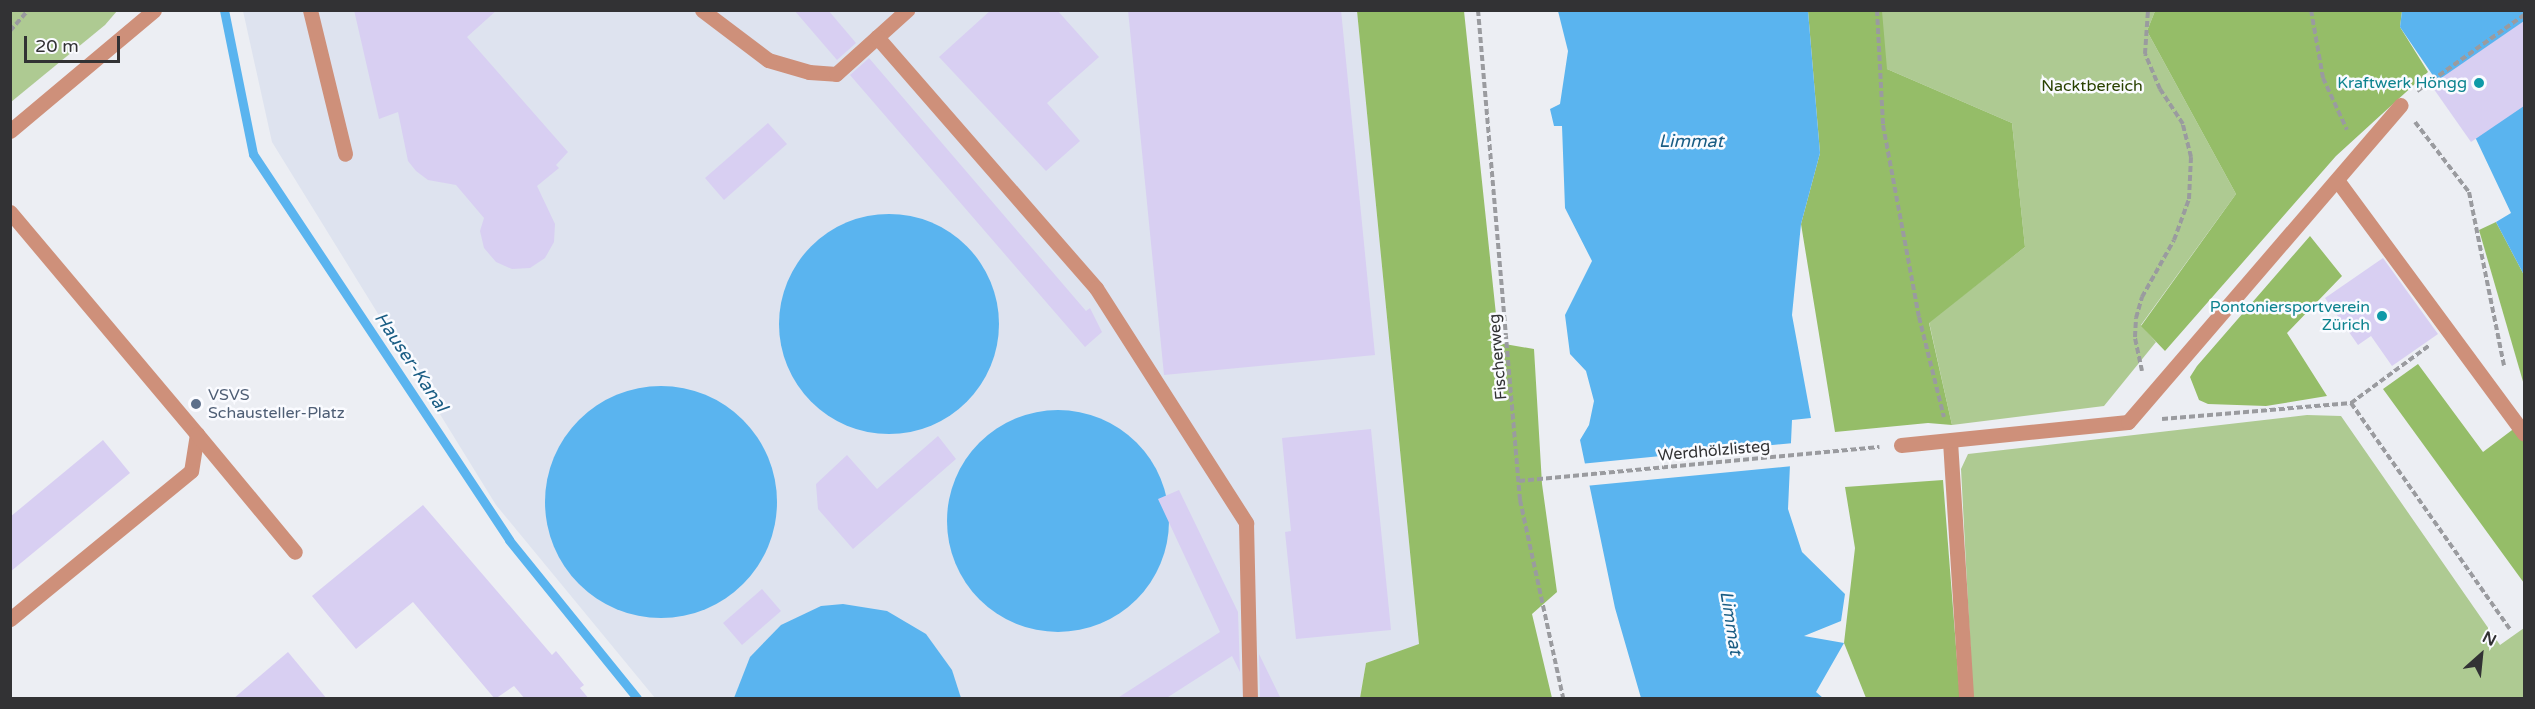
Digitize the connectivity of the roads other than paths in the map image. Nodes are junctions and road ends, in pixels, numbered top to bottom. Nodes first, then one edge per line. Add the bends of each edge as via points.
1 (154, 10) edge
2 (310, 10) edge
3 (702, 10) edge
4 (907, 10) edge
5 (877, 37) junction
6 (2402, 105) road end
7 (10, 131) edge
8 (345, 154) dead end
9 (2337, 180) junction
10 (10, 212) edge
11 (197, 434) junction
12 (2524, 434) edge
13 (1950, 441) junction
14 (1901, 445) road end
15 (295, 552) dead end
16 (10, 619) edge
17 (1250, 699) edge
18 (1966, 699) edge

1 - 7 lane
2 - 8 lane
3 - 5 lane via 768,60 809,72 836,74
4 - 5 lane
5 - 17 lane via 1096,288 1246,523
6 - 9 lane
9 - 12 lane
9 - 13 lane via 2128,422
10 - 11 lane
11 - 15 lane
11 - 16 lane via 191,471
13 - 14 lane
13 - 18 lane

